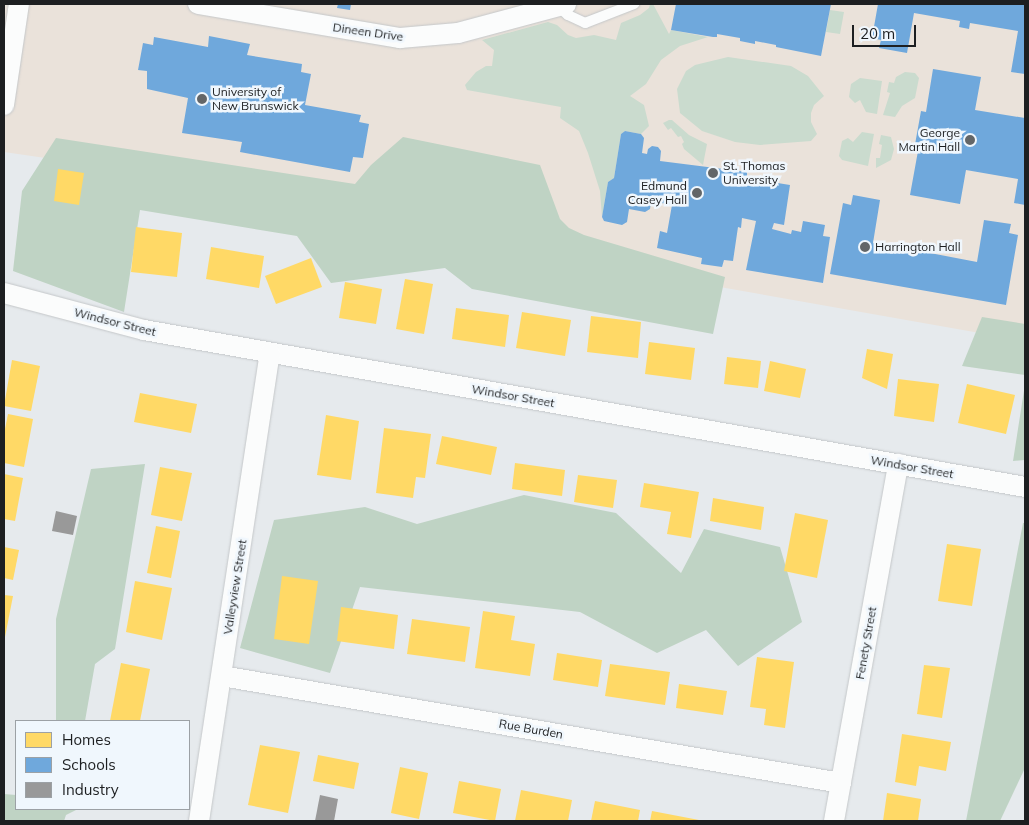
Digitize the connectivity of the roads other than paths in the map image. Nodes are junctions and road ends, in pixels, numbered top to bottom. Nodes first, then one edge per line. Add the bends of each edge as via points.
1 (19, 4) edge
2 (198, 4) edge
3 (634, 4) edge
4 (563, 5) edge
5 (244, 8) edge
6 (4, 105) edge
7 (4, 293) edge
8 (270, 353) junction
9 (898, 464) junction
10 (1025, 488) edge
11 (222, 676) junction
12 (841, 782) junction
13 (199, 821) edge
14 (834, 821) edge

1 - 6 street
2 - 5 street, Dineen Drive
3 - 4 lane via 585,23 568,15
4 - 5 street, Dineen Drive via 458,33 400,38
7 - 8 street, Windsor Street via 144,330
8 - 9 street, Windsor Street
8 - 11 street, Valleyview Street
9 - 10 street, Windsor Street
9 - 12 street, Fenety Street
11 - 12 street, Rue Burden
11 - 13 street, Valleyview Street
12 - 14 street, Fenety Street

